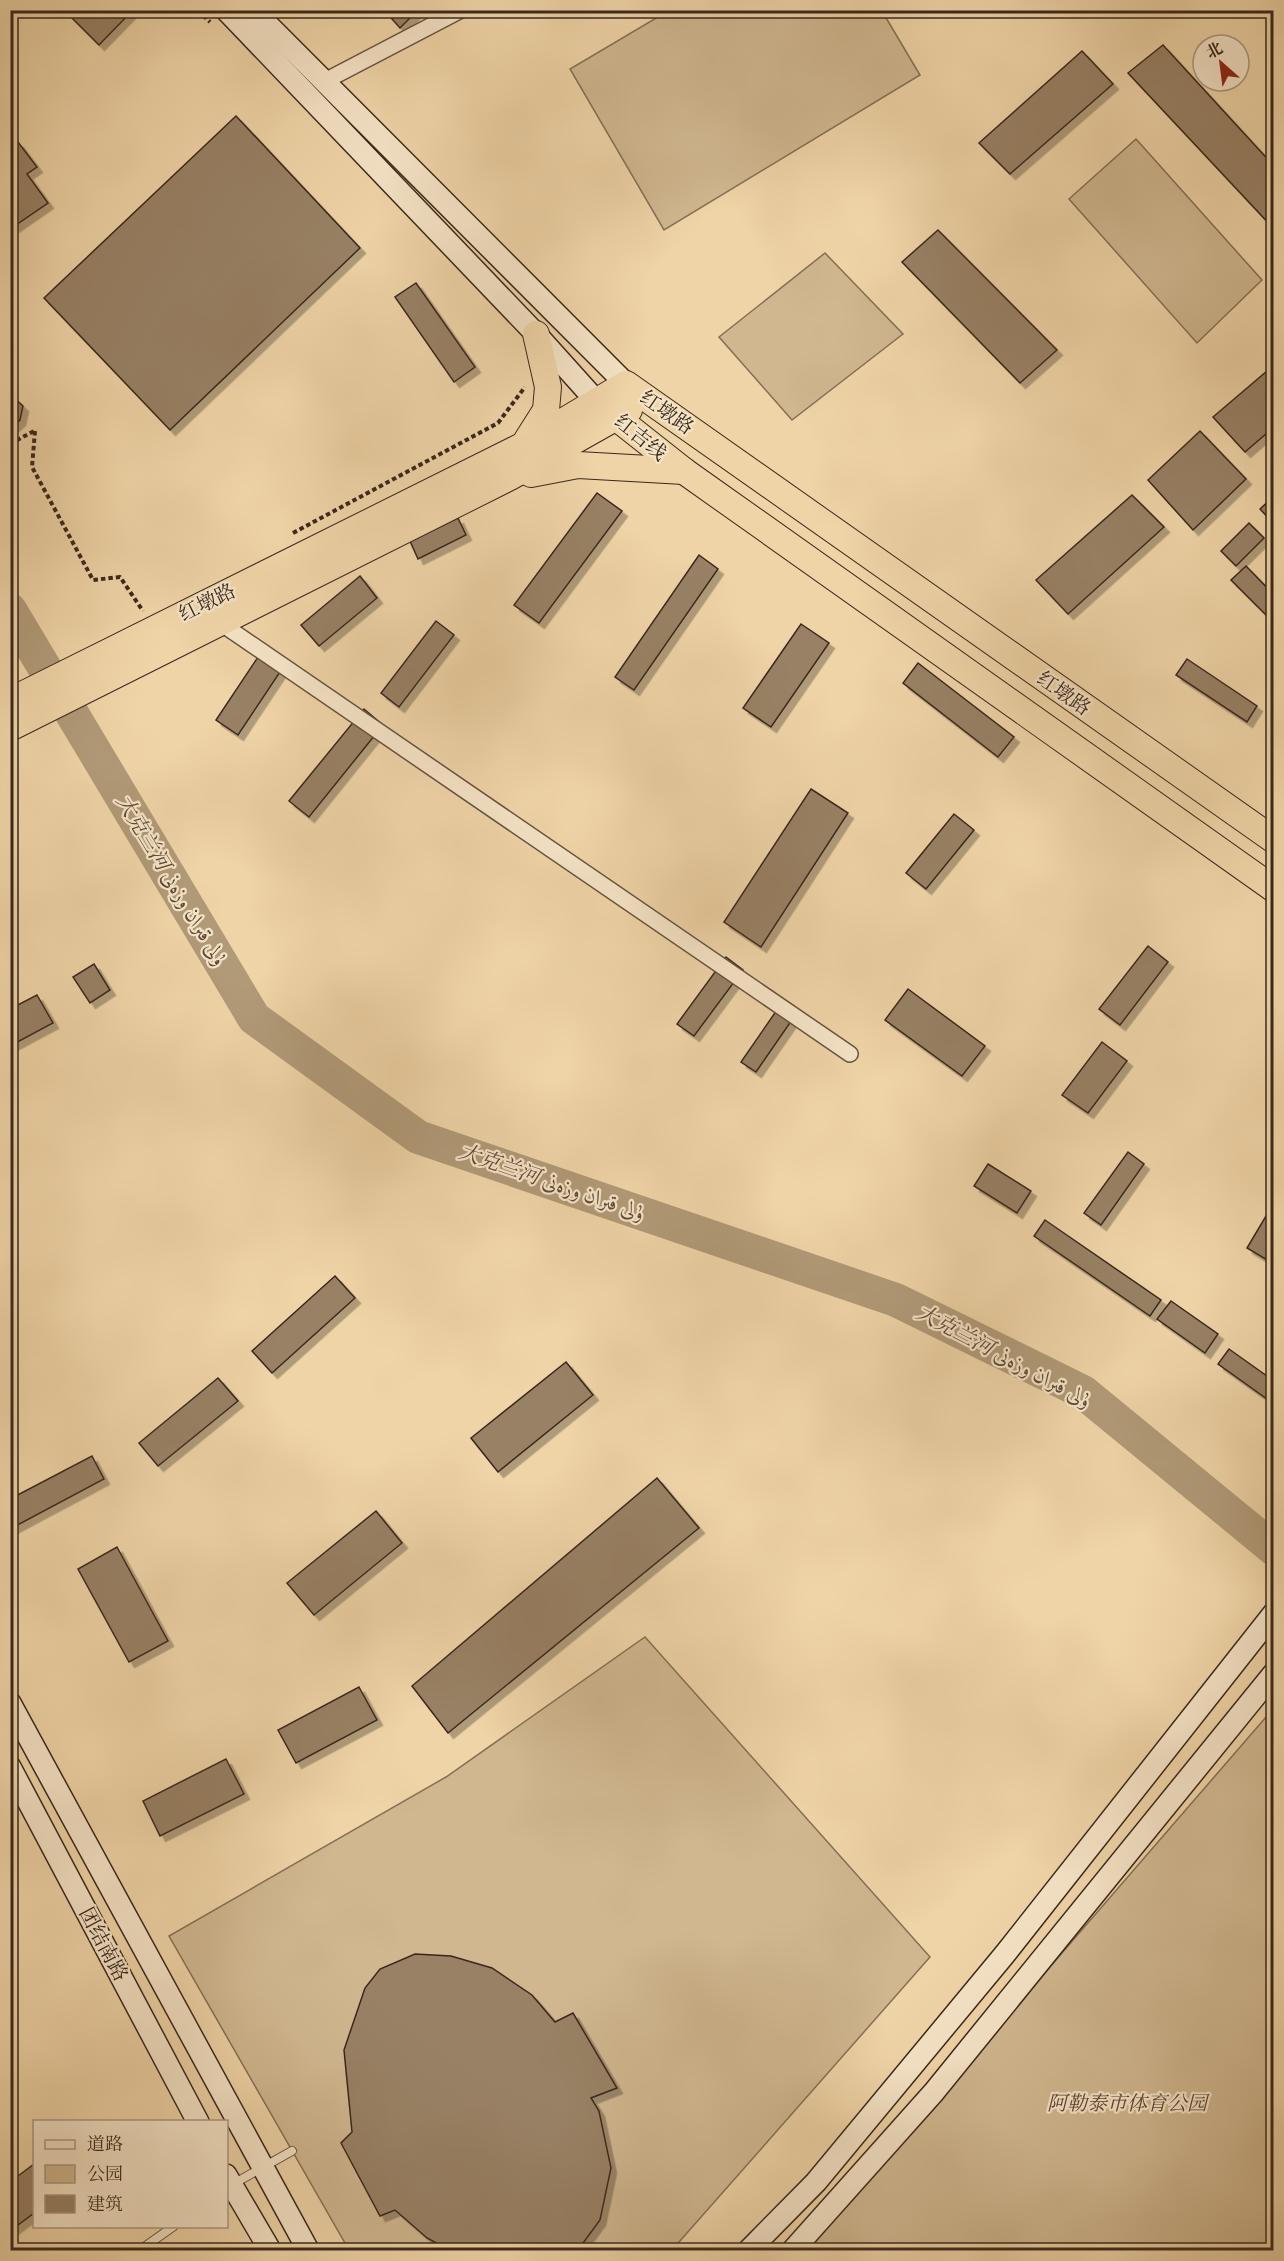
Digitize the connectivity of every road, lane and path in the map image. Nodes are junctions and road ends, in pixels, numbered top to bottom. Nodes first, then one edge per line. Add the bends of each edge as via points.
1 (198, 10) edge
2 (253, 10) edge
3 (461, 10) edge
4 (220, 19) edge
5 (322, 82) junction
6 (536, 334) junction
7 (10, 372) edge
8 (10, 380) edge
9 (528, 384) dead end
10 (626, 384) junction
11 (649, 399) junction
12 (607, 410) junction
13 (10, 444) edge
14 (524, 445) junction
15 (684, 471) junction
16 (510, 477) junction
17 (286, 537) dead end
18 (152, 606) dead end
19 (219, 622) junction
20 (118, 659) junction
21 (10, 700) edge
22 (10, 728) edge
23 (1274, 840) edge
24 (1274, 889) edge
25 (850, 1054) dead end
26 (1274, 1613) edge
27 (1274, 1672) edge
28 (10, 1703) edge
29 (10, 1767) edge
30 (197, 2120) edge
31 (292, 2151) dead end
32 (262, 2167) junction
33 (228, 2183) edge
34 (171, 2228) edge
35 (140, 2250) edge
36 (270, 2250) edge
37 (308, 2250) edge
38 (749, 2250) edge
39 (793, 2250) edge

1 - 4 path
2 - 5 main road
3 - 5 street
4 - 6 main road
5 - 10 main road
6 - 12 main road
6 - 14 highway via 548,387 546,410
7 - 8 path via 15,377
9 - 17 path via 498,423
10 - 11 highway, 红墩路
10 - 12 highway, 红墩路
11 - 12 highway
11 - 23 highway, 红墩路
12 - 14 highway, 红墩路
12 - 15 highway, 红吉线
12 - 16 highway
13 - 18 path via 35,431 32,467 93,580 120,577 142,611
14 - 20 highway, 红墩路
15 - 16 highway via 578,465
15 - 24 highway, 红墩路
16 - 19 highway, 红墩路
19 - 20 highway, 红墩路
19 - 25 street
20 - 21 highway, 红墩路
20 - 22 highway, 红墩路
26 - 38 main road via 1005,1954 824,2172
27 - 39 main road via 934,2092
28 - 32 main road
29 - 30 main road, 团结南路
31 - 32 lane
32 - 33 lane
32 - 37 main road
33 - 36 main road
34 - 35 lane

